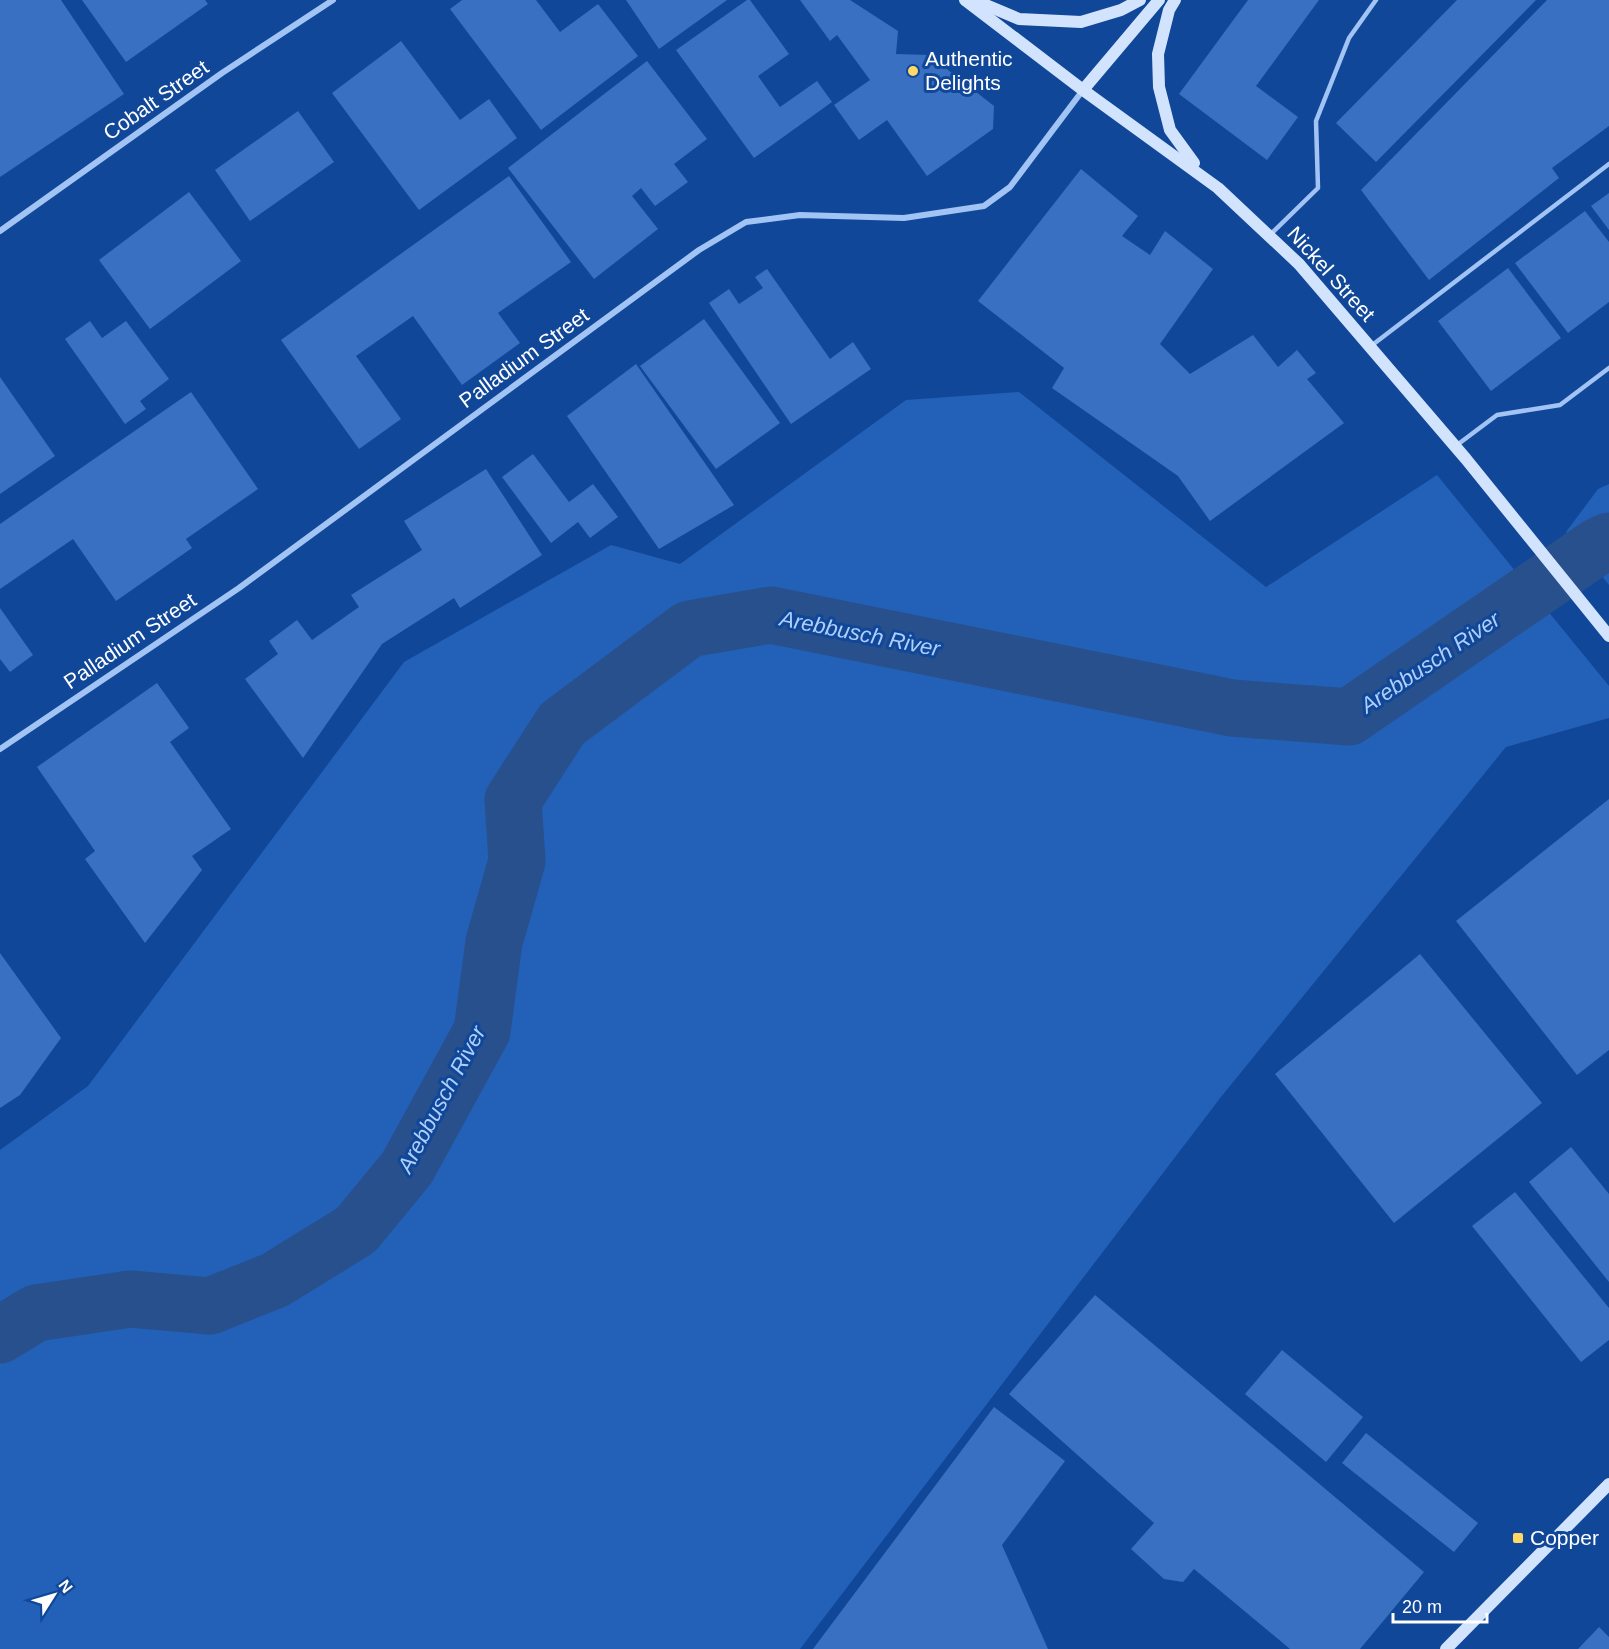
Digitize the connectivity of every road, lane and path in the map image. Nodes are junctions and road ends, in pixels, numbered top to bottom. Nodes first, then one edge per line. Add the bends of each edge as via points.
1 (333, 0) edge
2 (965, 0) edge
3 (974, 0) edge
4 (1140, 0) edge
5 (1159, 0) edge
6 (1175, 0) edge
7 (1376, 0) edge
8 (1083, 90) junction
9 (1609, 164) edge
10 (1218, 188) junction
11 (0, 231) edge
12 (1270, 235) junction
13 (1370, 346) junction
14 (1609, 368) edge
15 (1455, 446) junction
16 (1609, 636) edge
17 (0, 748) edge
18 (1609, 1484) edge
19 (1446, 1649) edge

1 - 11 street, Cobalt Street via 222,73
2 - 8 street, Nickel Street
3 - 4 street via 1019,20 1081,22 1122,10
5 - 8 street
6 - 10 street via 1158,54 1159,87 1170,130 1187,156
7 - 12 lane via 1349,38 1316,120 1318,188
8 - 10 street, Nickel Street
8 - 17 street, Palladium Street via 1011,187 984,206 904,218 800,215 746,222 699,250 239,588
9 - 13 lane
10 - 12 street, Nickel Street
12 - 13 street, Nickel Street
13 - 15 street, Nickel Street
14 - 15 lane via 1560,405 1497,415
15 - 16 street, Nickel Street
18 - 19 street

